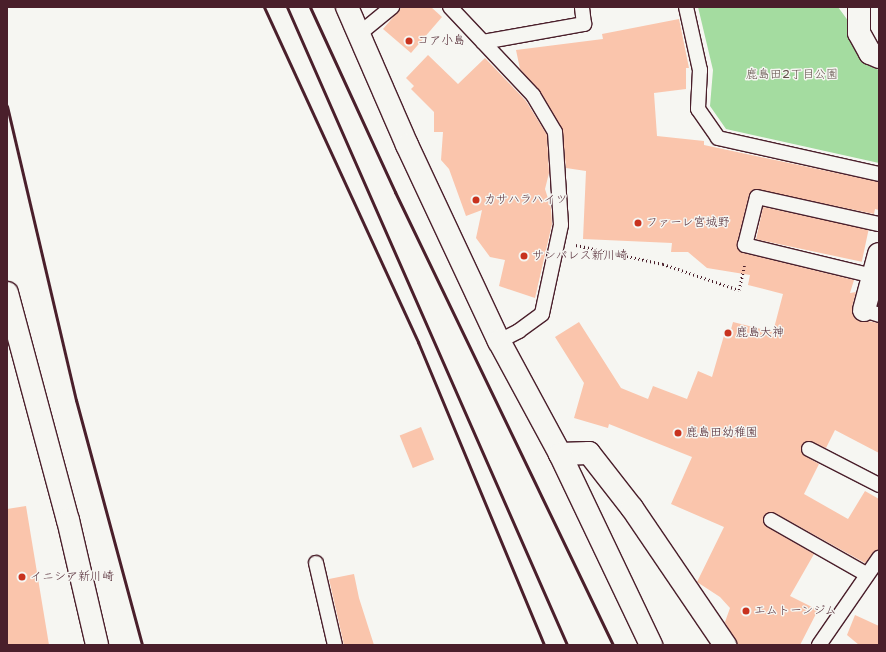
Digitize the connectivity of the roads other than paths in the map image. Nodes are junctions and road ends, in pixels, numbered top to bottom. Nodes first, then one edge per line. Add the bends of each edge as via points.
1 (348, 7) edge
2 (392, 7) edge
3 (450, 7) edge
4 (582, 7) edge
5 (686, 7) edge
6 (859, 7) edge
7 (359, 34) junction
8 (484, 42) junction
9 (879, 57) edge
10 (879, 174) edge
11 (879, 224) edge
12 (879, 254) edge
13 (873, 276) junction
14 (7, 293) edge
15 (871, 312) edge
16 (499, 341) junction
17 (809, 449) dead end
18 (564, 462) junction
19 (879, 485) edge
20 (771, 520) dead end
21 (879, 558) edge
22 (316, 563) dead end
23 (866, 574) junction
24 (97, 645) edge
25 (335, 645) edge
26 (651, 645) edge
27 (725, 645) edge
28 (819, 645) edge

1 - 7 street
2 - 7 lane
3 - 8 lane
4 - 8 lane via 584,24
5 - 10 lane via 700,70 698,109 718,138
6 - 9 street via 859,33 870,53
7 - 16 street via 407,145
8 - 16 lane via 533,95 556,132 561,225 542,314 519,331
11 - 13 lane via 757,198 746,245
12 - 13 street
13 - 15 street
14 - 24 street via 68,520
16 - 18 street
17 - 19 lane
18 - 26 street
18 - 27 street via 589,453 632,508
20 - 23 lane
21 - 23 lane
22 - 25 lane
23 - 28 lane

